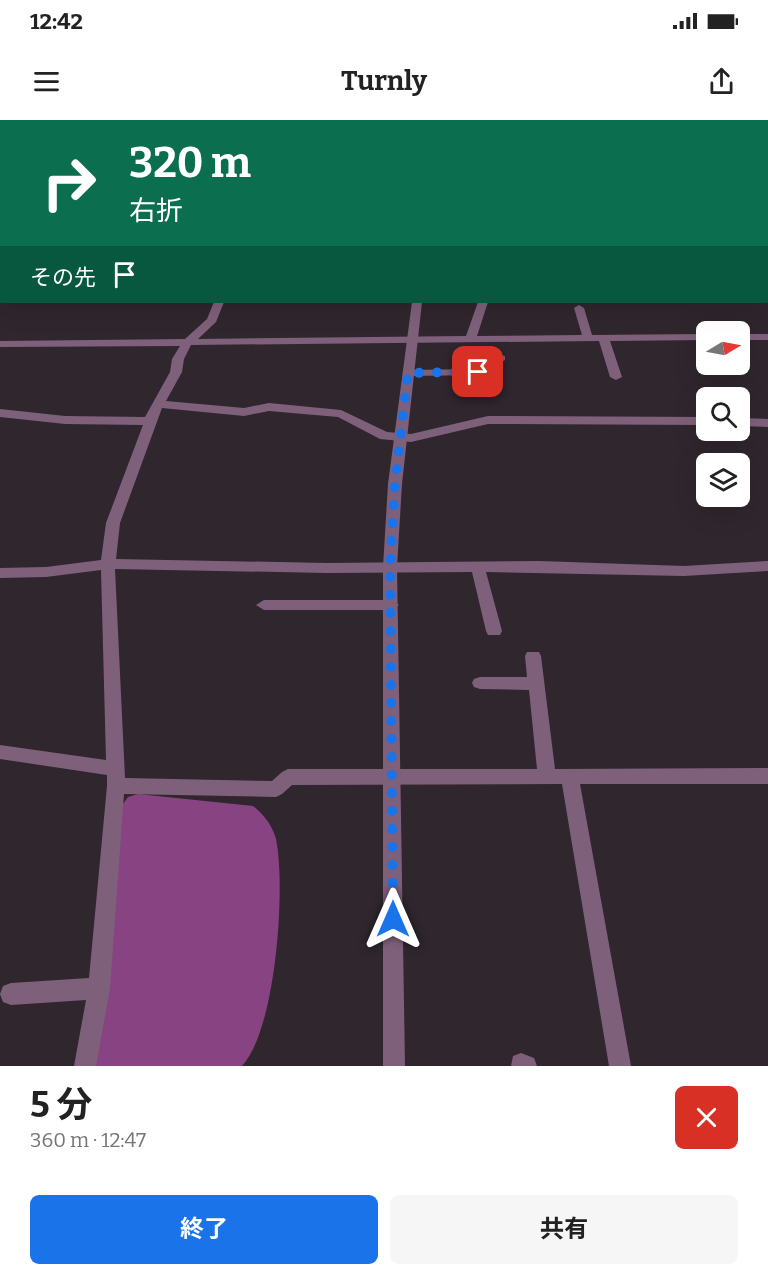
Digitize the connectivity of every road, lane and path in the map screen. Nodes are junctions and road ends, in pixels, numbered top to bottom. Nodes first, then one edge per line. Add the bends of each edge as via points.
1 (219, 303) edge
2 (417, 303) edge
3 (483, 303) edge
4 (579, 308) dead end
5 (696, 337) edge
6 (750, 337) edge
7 (768, 337) edge
8 (588, 338) junction
9 (603, 338) junction
10 (412, 339) junction
11 (471, 339) junction
12 (187, 343) junction
13 (0, 344) edge
14 (501, 358) dead end
15 (408, 373) junction
16 (616, 377) dead end
17 (158, 404) junction
18 (0, 413) edge
19 (150, 421) junction
20 (696, 421) edge
21 (750, 422) edge
22 (768, 423) edge
23 (402, 437) junction
24 (108, 564) junction
25 (768, 566) edge
26 (390, 567) junction
27 (478, 568) junction
28 (0, 573) edge
29 (264, 605) dead end
30 (391, 605) junction
31 (494, 631) dead end
32 (533, 656) dead end
33 (480, 683) dead end
34 (536, 684) junction
35 (0, 752) edge
36 (768, 776) edge
37 (393, 777) junction
38 (547, 777) junction
39 (570, 777) junction
40 (115, 778) junction
41 (99, 988) junction
42 (10, 994) dead end
43 (85, 1066) edge
44 (394, 1066) edge
45 (620, 1066) edge

1 - 12 street via 212,321
2 - 10 street
3 - 11 street
4 - 8 street
5 - 9 street
6 - 7 street
8 - 9 street
8 - 11 street
9 - 16 street
10 - 11 street
10 - 12 street
10 - 15 street
12 - 13 street
12 - 17 street
14 - 15 street via 478,372
15 - 23 street
17 - 19 street
17 - 23 street via 244,412 269,407 341,414 374,432
18 - 19 street via 66,420
19 - 24 street via 112,523
20 - 23 street via 488,420
21 - 22 street
23 - 26 street
24 - 26 street
24 - 28 street
24 - 40 street
25 - 27 street via 684,571
26 - 27 street
26 - 30 street
27 - 31 street
29 - 30 street
30 - 37 street
32 - 34 street
33 - 34 street
34 - 38 street
35 - 40 street
36 - 39 street
37 - 38 street
37 - 40 street via 288,777 276,789
37 - 44 street
38 - 39 street
39 - 45 street
40 - 41 street
41 - 42 street
41 - 43 street

